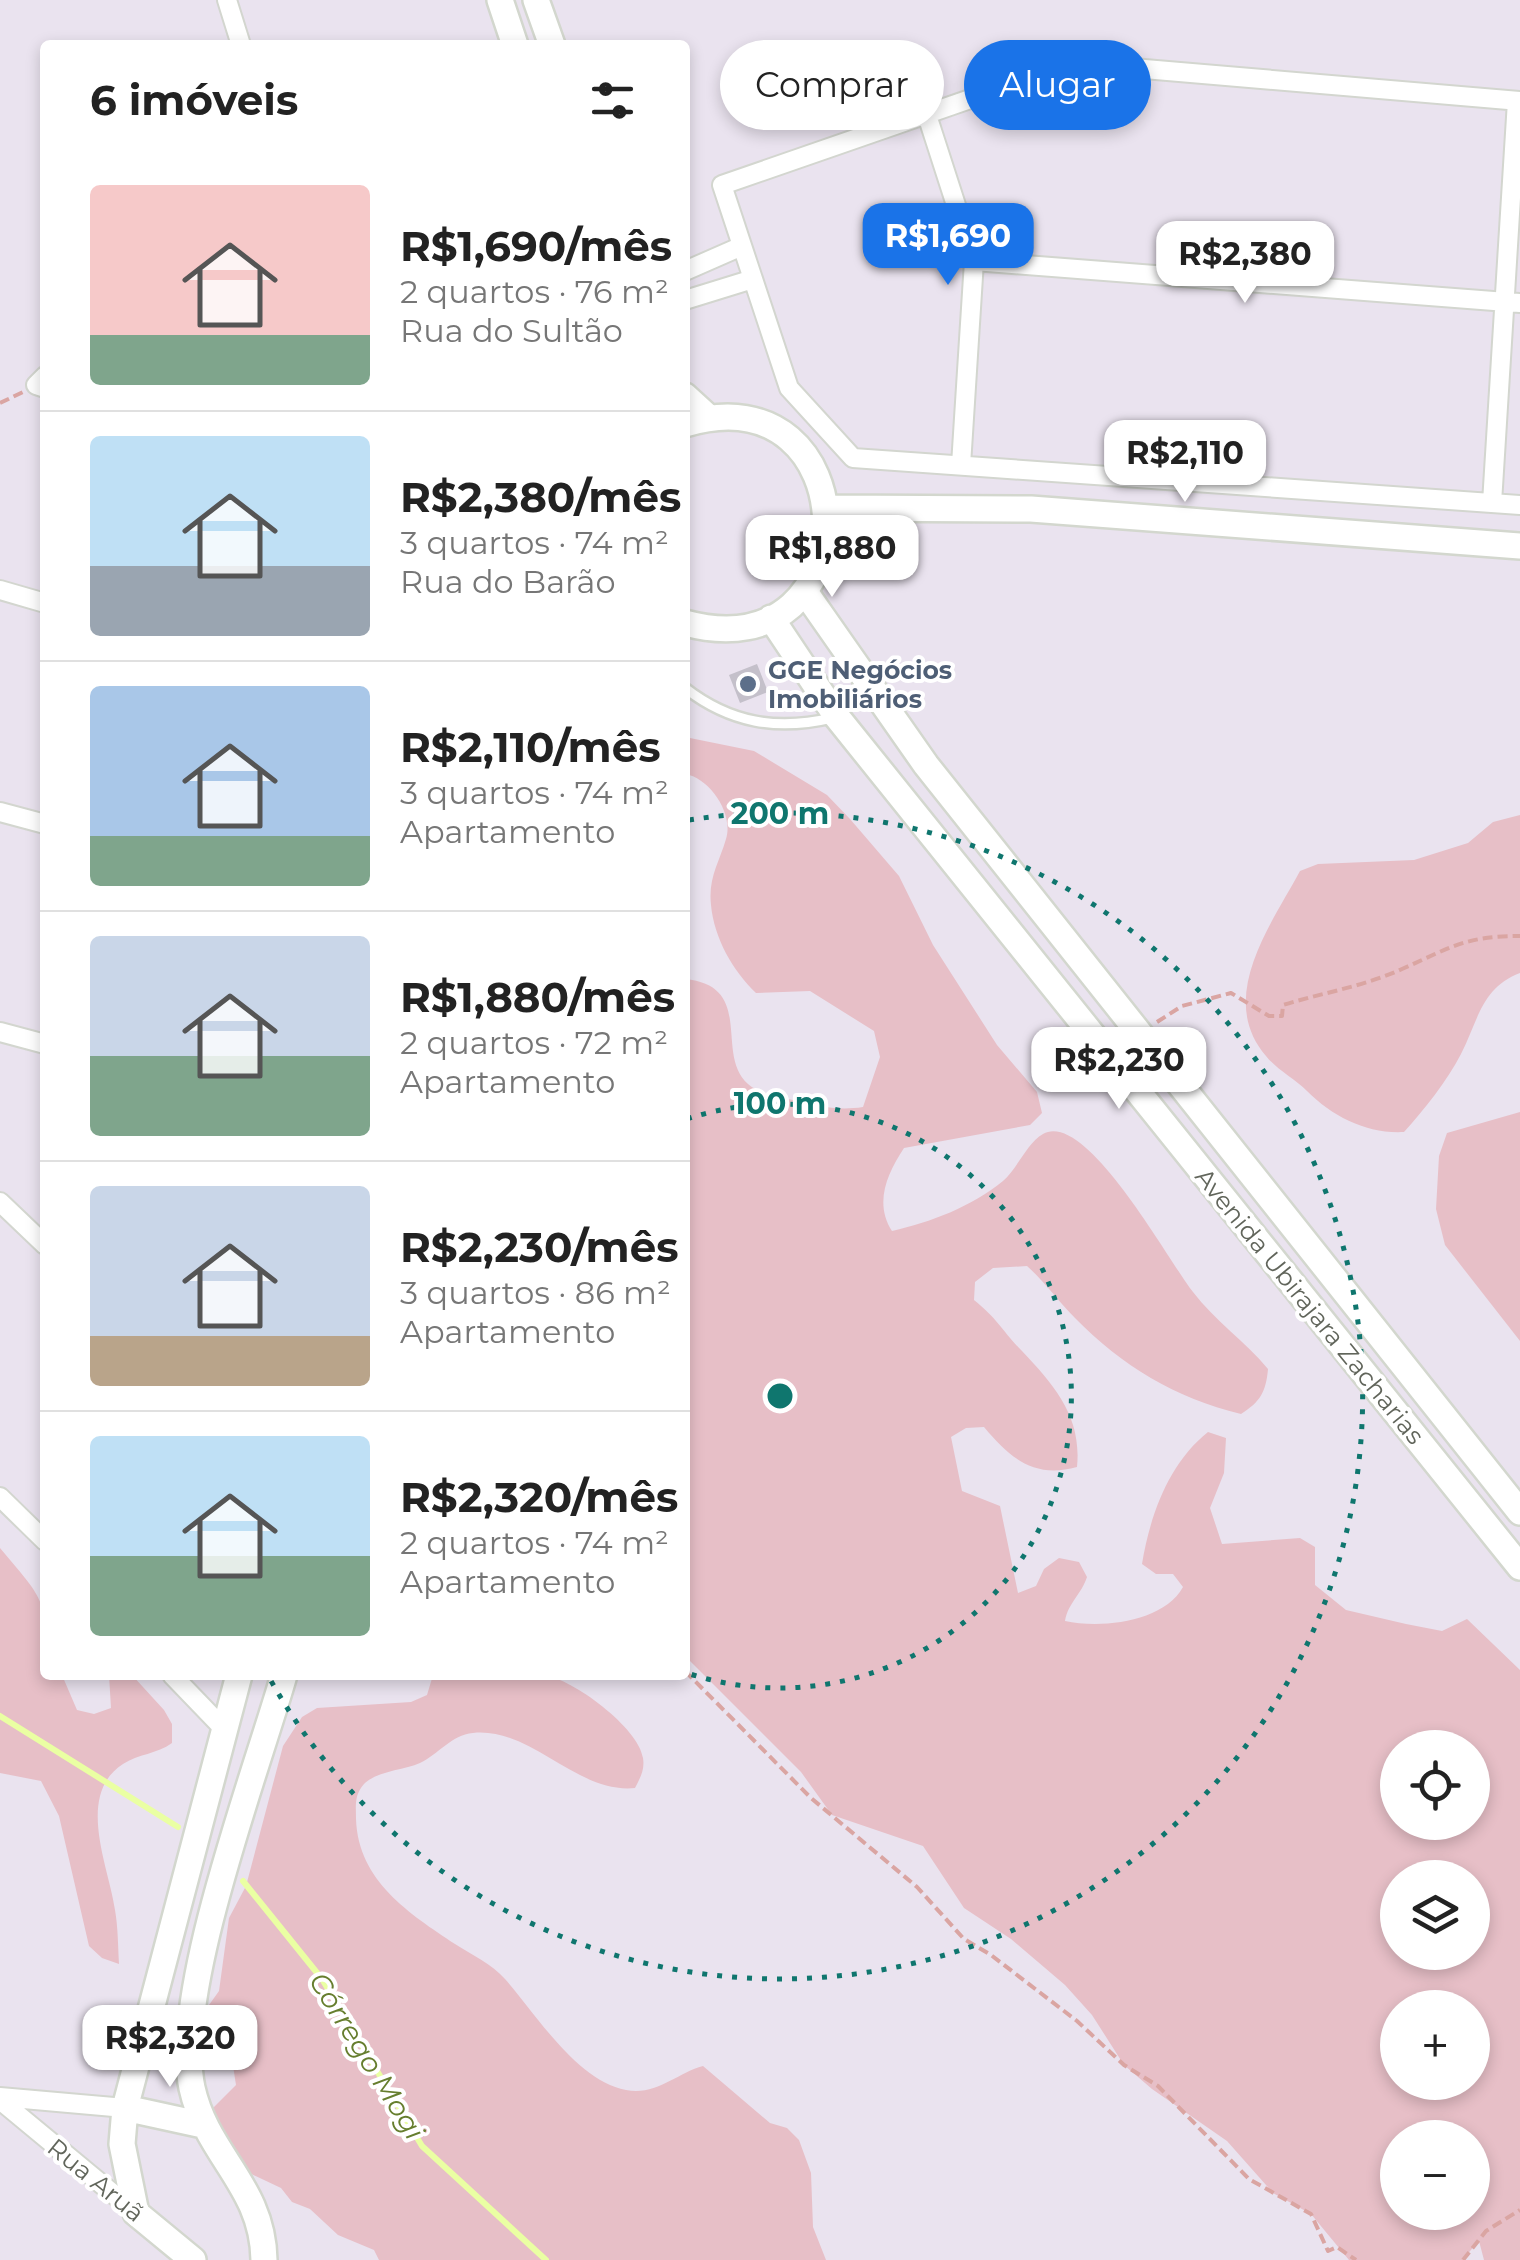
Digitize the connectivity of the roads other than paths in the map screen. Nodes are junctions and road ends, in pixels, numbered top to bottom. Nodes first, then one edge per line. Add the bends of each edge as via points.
1 (227, 0) edge
2 (500, 0) edge
3 (536, 0) edge
4 (239, 40) edge
5 (513, 40) edge
6 (550, 40) edge
7 (1518, 101) edge
8 (944, 106) edge
9 (876, 130) edge
10 (932, 130) edge
11 (742, 246) junction
12 (974, 261) junction
13 (690, 269) edge
14 (753, 279) junction
15 (690, 298) edge
16 (1512, 302) edge
17 (696, 420) edge
18 (960, 465) junction
19 (1492, 503) junction
20 (1520, 505) edge
21 (828, 508) junction
22 (1520, 546) edge
23 (0, 590) edge
24 (804, 592) junction
25 (40, 602) edge
26 (771, 618) junction
27 (690, 624) edge
28 (690, 691) edge
29 (837, 716) junction
30 (0, 812) edge
31 (40, 823) edge
32 (0, 1032) edge
33 (40, 1043) edge
34 (0, 1202) edge
35 (40, 1241) edge
36 (0, 1497) edge
37 (1520, 1512) edge
38 (40, 1536) edge
39 (1520, 1567) edge
40 (177, 1680) edge
41 (237, 1680) edge
42 (283, 1680) edge
43 (223, 1728) junction
44 (0, 2098) edge
45 (125, 2108) junction
46 (202, 2125) junction
47 (136, 2213) junction
48 (193, 2260) edge
49 (264, 2260) edge

1 - 4 street
2 - 5 main road
3 - 6 main road
7 - 8 street via 1074,64
7 - 16 street
9 - 11 street via 722,185
10 - 12 street
11 - 13 street
11 - 14 street
12 - 16 street
12 - 18 street
14 - 15 street
14 - 18 street via 788,388 853,458
16 - 19 street
17 - 21 main road via 741,418 773,429 800,449 819,476
18 - 19 street
19 - 20 street
21 - 22 main road via 1031,510
21 - 24 main road via 820,566
23 - 25 street
24 - 26 main road
24 - 37 main road, Avenida Ubirajara Zacharias via 926,765
26 - 27 main road via 744,628
26 - 29 main road, Avenida Ubirajara Zacharias
28 - 29 lane via 740,720 803,725
29 - 39 main road, Avenida Ubirajara Zacharias
30 - 31 street
32 - 33 street
34 - 35 street
36 - 38 street
40 - 43 street
41 - 43 main road
42 - 46 main road via 204,1948 191,2034 191,2084
43 - 45 main road
44 - 45 street
44 - 47 street, Rua Aruã
45 - 46 main road
45 - 47 main road via 122,2144
46 - 49 main road via 254,2202
47 - 48 main road, Rua Aruã

